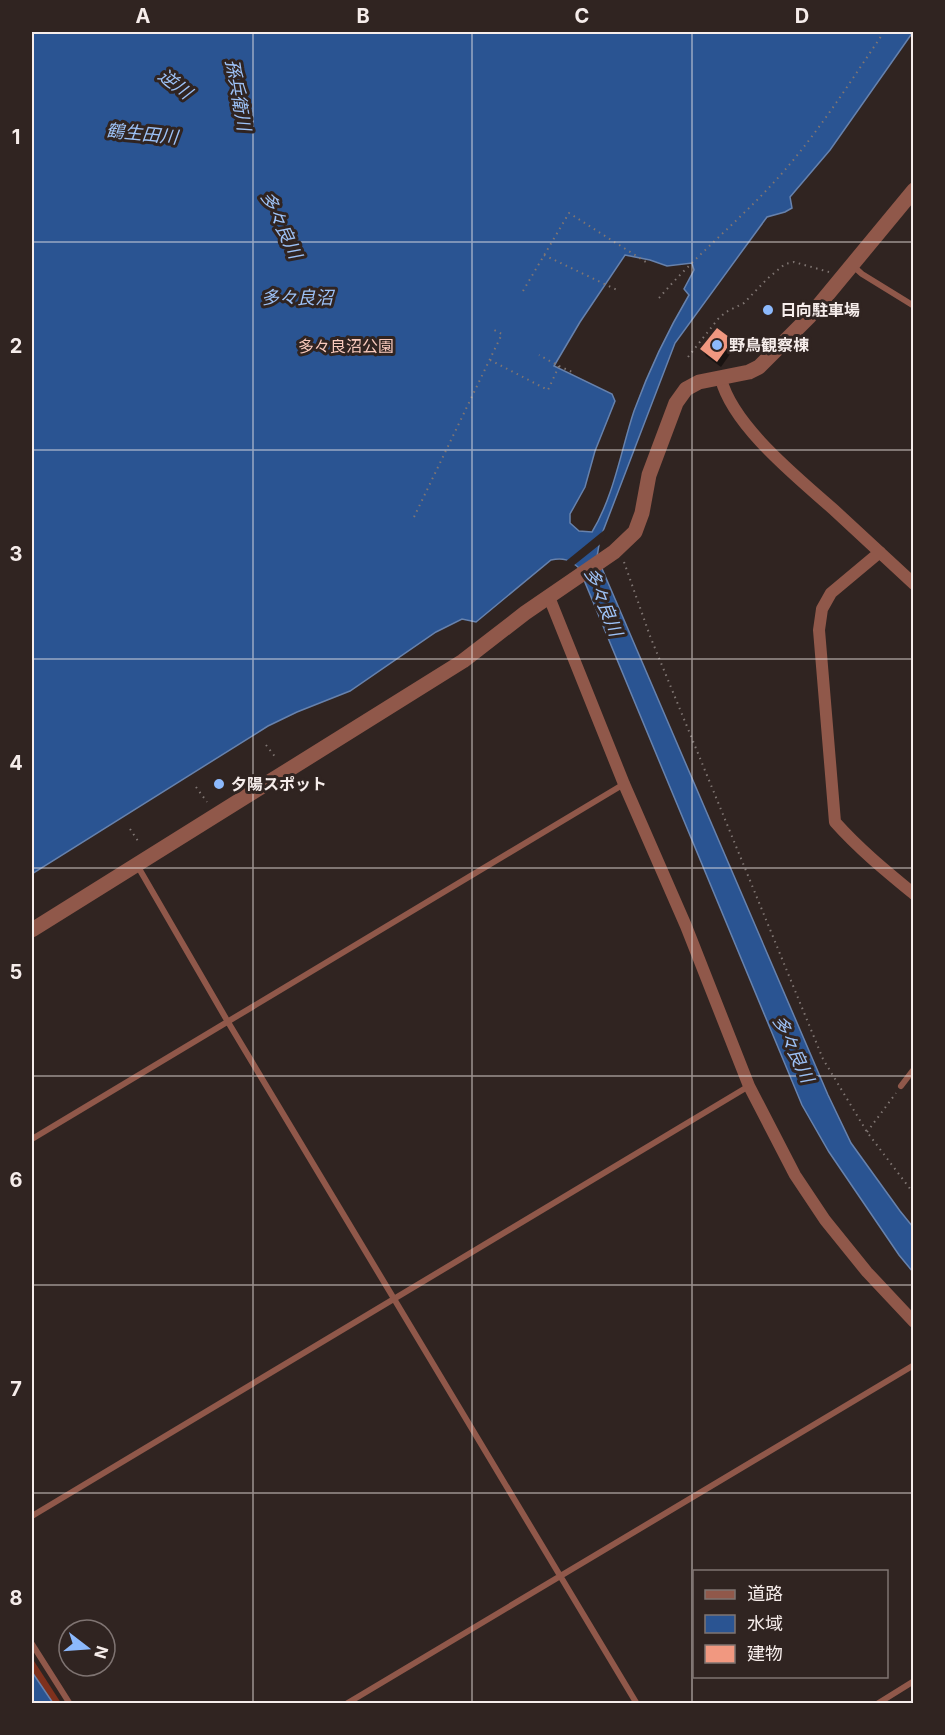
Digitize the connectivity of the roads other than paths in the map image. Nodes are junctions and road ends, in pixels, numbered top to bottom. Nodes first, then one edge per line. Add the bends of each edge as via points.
1 (914, 190) edge
2 (853, 266) junction
3 (914, 306) edge
4 (721, 379) junction
5 (880, 552) junction
6 (914, 584) edge
7 (549, 597) junction
8 (624, 784) junction
9 (136, 865) junction
10 (914, 894) edge
11 (32, 930) edge
12 (228, 1022) junction
13 (914, 1069) edge
14 (749, 1086) junction
15 (901, 1086) road end
16 (32, 1139) edge
17 (394, 1298) junction
18 (914, 1322) edge
19 (914, 1365) edge
20 (32, 1516) edge
21 (560, 1574) junction
22 (32, 1644) edge
23 (914, 1682) edge
24 (70, 1704) edge
25 (346, 1704) edge
26 (637, 1704) edge
27 (877, 1704) edge

1 - 2 street
2 - 3 lane
2 - 4 street via 759,367
4 - 5 street via 724,392 744,422 780,461
4 - 7 street via 692,384 680,396 649,475 638,526 629,539
5 - 6 street
5 - 10 street via 831,593 822,609 819,630 835,822
7 - 8 street
7 - 9 street via 463,661
8 - 12 lane
8 - 14 street
9 - 11 street
9 - 12 lane
12 - 16 lane
12 - 17 lane
13 - 15 lane
14 - 17 lane
14 - 18 street via 795,1175 825,1220
17 - 20 lane
17 - 21 lane
19 - 21 lane
21 - 25 lane
21 - 26 lane
22 - 24 lane
23 - 27 lane

